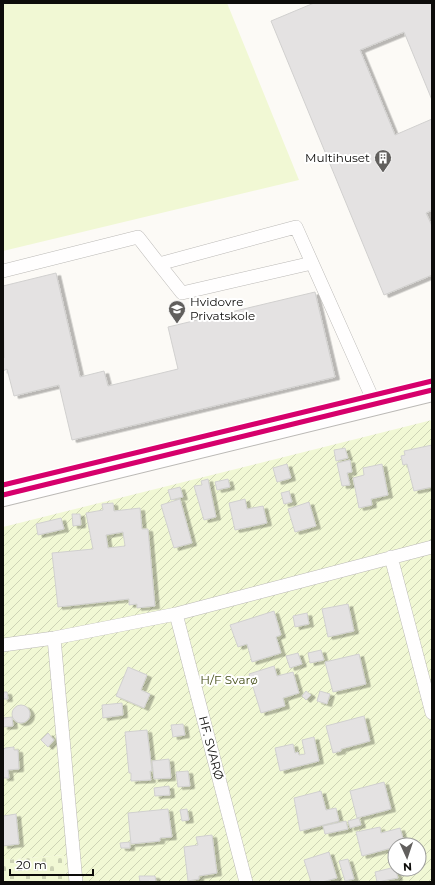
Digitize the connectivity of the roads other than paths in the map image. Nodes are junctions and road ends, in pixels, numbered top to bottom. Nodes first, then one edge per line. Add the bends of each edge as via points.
1 (312, 263) junction
2 (159, 264) junction
3 (3, 272) edge
4 (432, 390) edge
5 (375, 404) junction
6 (3, 495) edge
7 (432, 547) edge
8 (391, 557) junction
9 (176, 614) junction
10 (54, 638) junction
11 (3, 645) edge
12 (432, 713) edge
13 (76, 882) edge
14 (246, 882) edge

1 - 2 lane via 182,293
1 - 2 lane via 296,227
1 - 5 lane
2 - 3 lane via 138,237
4 - 5 street
5 - 6 street
7 - 8 lane
8 - 9 lane
8 - 12 lane
9 - 10 lane
9 - 14 lane, HF. SVARØ
10 - 11 lane
10 - 13 lane

